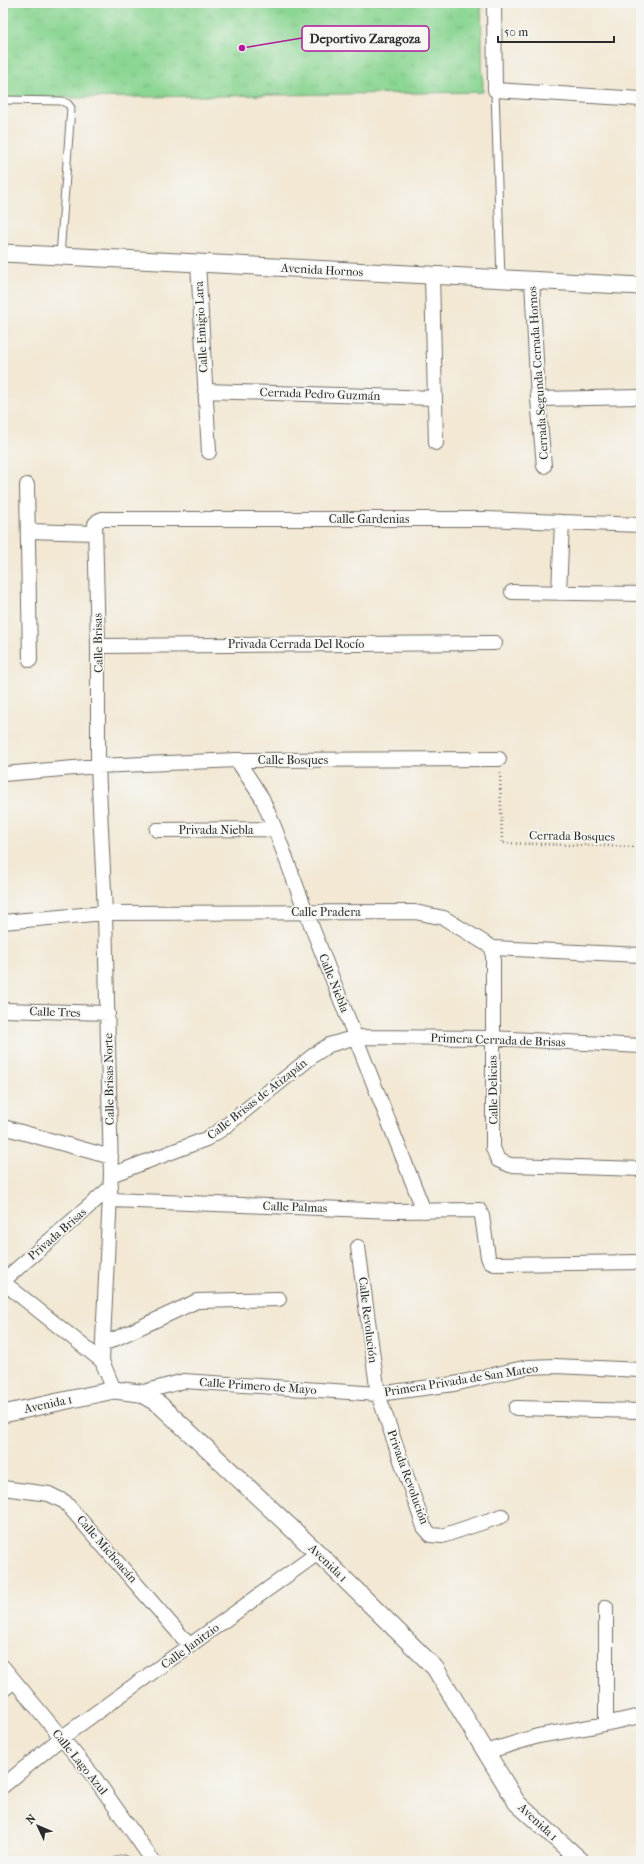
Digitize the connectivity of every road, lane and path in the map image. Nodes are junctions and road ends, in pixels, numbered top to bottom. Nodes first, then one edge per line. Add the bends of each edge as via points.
1 (494, 3) edge
2 (494, 90) junction
3 (641, 99) edge
4 (4, 100) edge
5 (3, 253) edge
6 (60, 256) junction
7 (198, 263) junction
8 (432, 275) junction
9 (501, 279) junction
10 (532, 280) junction
11 (641, 286) edge
12 (205, 391) junction
13 (641, 397) edge
14 (435, 398) junction
15 (538, 399) junction
16 (436, 443) dead end
17 (209, 452) dead end
18 (544, 466) dead end
19 (27, 485) dead end
20 (562, 522) junction
21 (641, 525) edge
22 (96, 527) junction
23 (28, 531) junction
24 (512, 592) dead end
25 (559, 592) junction
26 (641, 594) edge
27 (494, 643) dead end
28 (98, 646) junction
29 (30, 660) dead end
30 (499, 759) joint
31 (237, 760) junction
32 (98, 766) junction
33 (3, 774) edge
34 (275, 829) junction
35 (157, 830) dead end
36 (641, 847) edge
37 (105, 912) junction
38 (306, 912) junction
39 (3, 922) edge
40 (493, 948) junction
41 (641, 955) edge
42 (3, 1010) edge
43 (108, 1013) junction
44 (356, 1037) junction
45 (492, 1038) junction
46 (641, 1046) edge
47 (3, 1127) edge
48 (111, 1157) junction
49 (641, 1169) edge
50 (111, 1187) junction
51 (424, 1211) junction
52 (358, 1247) dead end
53 (641, 1262) edge
54 (3, 1281) edge
55 (279, 1299) dead end
56 (104, 1344) junction
57 (102, 1361) junction
58 (641, 1370) edge
59 (114, 1390) junction
60 (140, 1394) junction
61 (378, 1394) junction
62 (516, 1408) dead end
63 (641, 1411) edge
64 (3, 1414) edge
65 (3, 1488) edge
66 (502, 1516) dead end
67 (318, 1553) junction
68 (606, 1607) dead end
69 (190, 1646) junction
70 (3, 1667) edge
71 (14, 1681) junction
72 (3, 1690) edge
73 (641, 1716) edge
74 (606, 1723) junction
75 (62, 1738) junction
76 (486, 1752) junction
77 (3, 1786) edge
78 (116, 1861) edge
79 (127, 1861) edge
80 (153, 1861) edge
81 (580, 1861) edge

1 - 2 street
2 - 3 street
2 - 9 lane
4 - 6 lane via 62,101 71,108
5 - 6 street, Avenida Hornos
6 - 7 street, Avenida Hornos
7 - 8 street, Avenida Hornos
7 - 12 street, Calle Emigio Lara
8 - 9 street, Avenida Hornos
8 - 14 street
9 - 10 street, Avenida Hornos
10 - 11 street, Avenida Hornos
10 - 15 street, Cerrada Segunda Cerrada Hornos
12 - 14 street, Cerrada Pedro Guzmán
12 - 17 street, Calle Emigio Lara
13 - 15 street
14 - 16 street
15 - 18 street, Cerrada Segunda Cerrada Hornos
19 - 23 street
20 - 21 street, Calle Gardenias
20 - 22 street, Calle Gardenias via 486,519 102,519
20 - 25 street
22 - 23 street, Calle Gardenias
22 - 28 street, Calle Brisas
23 - 29 street
24 - 25 street
25 - 26 street
27 - 28 street, Privada Cerrada Del Rocío
28 - 32 street, Calle Brisas
30 - 31 street, Calle Bosques
30 - 36 path, Cerrada Bosques via 502,843
31 - 32 street, Calle Bosques
31 - 34 street, Calle Niebla via 262,798
32 - 33 street, Calle Bosques
32 - 37 street, Calle Brisas Norte
34 - 35 street, Privada Niebla
34 - 38 street, Calle Niebla
37 - 38 street, Calle Pradera
37 - 39 street, Calle Pradera
37 - 43 street, Calle Brisas Norte
38 - 40 street, Calle Pradera via 415,912 444,918
38 - 44 street, Calle Niebla
40 - 41 street, Calle Pradera
40 - 45 street, Calle Delicias
42 - 43 street, Calle Tres
43 - 48 street, Calle Brisas Norte
44 - 45 street, Primera Cerrada de Brisas
44 - 50 street, Calle Brisas de Atizapán via 329,1045 315,1054 206,1139
44 - 51 street, Calle Niebla
45 - 46 street, Primera Cerrada de Brisas
45 - 49 street, Calle Delicias via 493,1148 498,1160 510,1165
47 - 48 street
48 - 50 street, Calle Brisas Norte
50 - 51 street, Calle Palmas
50 - 54 street, Privada Brisas
50 - 56 street, Calle Brisas Norte
51 - 53 street, Calle Palmas via 479,1210 488,1257 490,1262 495,1264
52 - 61 street, Calle Revolución
54 - 57 street, Privada Brisas
55 - 56 street via 197,1301
56 - 57 street, Calle Brisas Norte
57 - 59 street, Calle Brisas Norte
58 - 61 street, Primera Privada de San Mateo via 528,1367 454,1384
59 - 60 street, Avenida 1
59 - 64 street, Avenida 1
60 - 61 street, Calle Primero de Mayo via 184,1381
60 - 67 street, Avenida 1 via 159,1404
61 - 66 street, Privada Revolución via 424,1526 432,1535 442,1536
62 - 63 street
65 - 69 street, Calle Michoacán via 50,1494 65,1502
67 - 69 street, Calle Janitzio
67 - 76 street, Avenida 1 via 435,1668
68 - 74 street
69 - 75 street, Calle Janitzio
70 - 71 street, Calle Lago Azul
71 - 72 street
71 - 75 street, Calle Lago Azul
73 - 74 street
74 - 76 street via 538,1736
75 - 77 street, Calle Janitzio
75 - 80 street, Calle Lago Azul via 94,1777
76 - 81 street, Avenida 1 via 517,1803
78 - 79 lane

